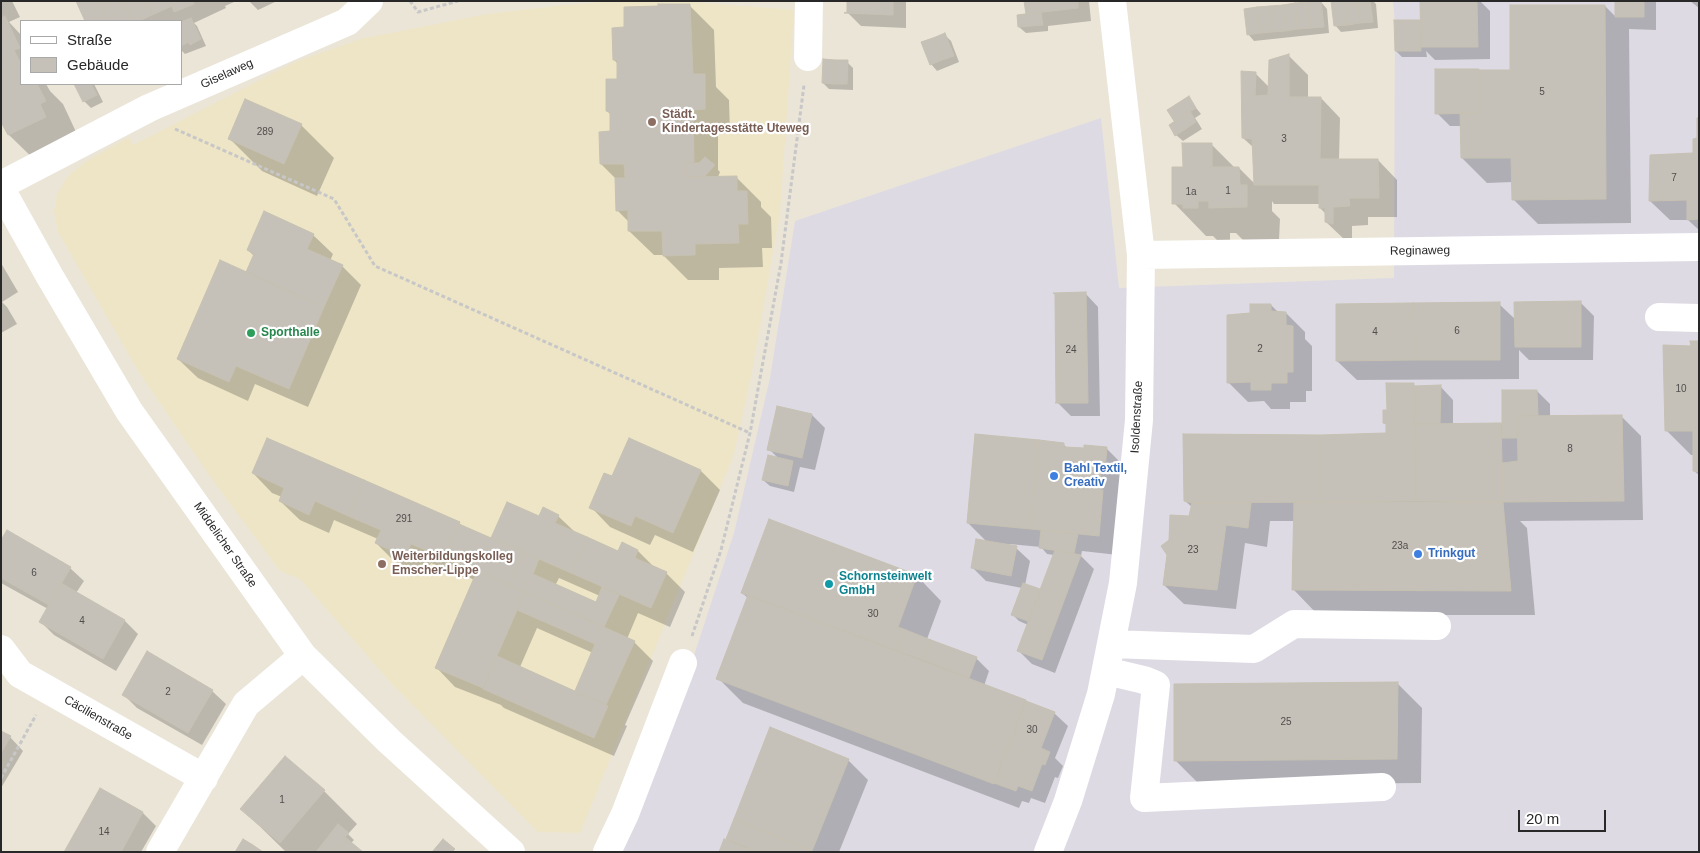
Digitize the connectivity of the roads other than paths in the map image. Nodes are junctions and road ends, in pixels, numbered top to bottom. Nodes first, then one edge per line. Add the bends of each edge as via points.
1 (369, 1) edge
2 (809, 1) edge
3 (1112, 1) edge
4 (808, 57) road end
5 (1, 187) edge
6 (1699, 247) edge
7 (1141, 255) junction
8 (1658, 317) dead end
9 (1699, 318) edge
10 (1437, 626) dead end
11 (1111, 644) junction
12 (1, 649) edge
13 (303, 656) junction
14 (683, 663) road end
15 (1106, 670) junction
16 (204, 778) junction
17 (1382, 787) dead end
18 (160, 852) edge
19 (511, 852) edge
20 (607, 852) edge
21 (1048, 852) edge

1 - 5 street, Giselaweg via 347,22 149,108
2 - 4 street
3 - 7 street, Isoldenstraße
5 - 13 street, Middelicher Straße via 129,411
6 - 7 street, Reginaweg
7 - 11 street, Isoldenstraße via 1139,420 1124,584
8 - 9 street
10 - 11 street via 1294,624 1254,649
11 - 15 street, Isoldenstraße
12 - 16 street, Cäcilienstraße via 20,674
13 - 16 street via 246,704
13 - 19 street, Middelicher Straße via 389,741
14 - 20 street via 625,814
15 - 17 street via 1156,685 1144,798
15 - 21 street, Isoldenstraße via 1068,801
16 - 18 street

